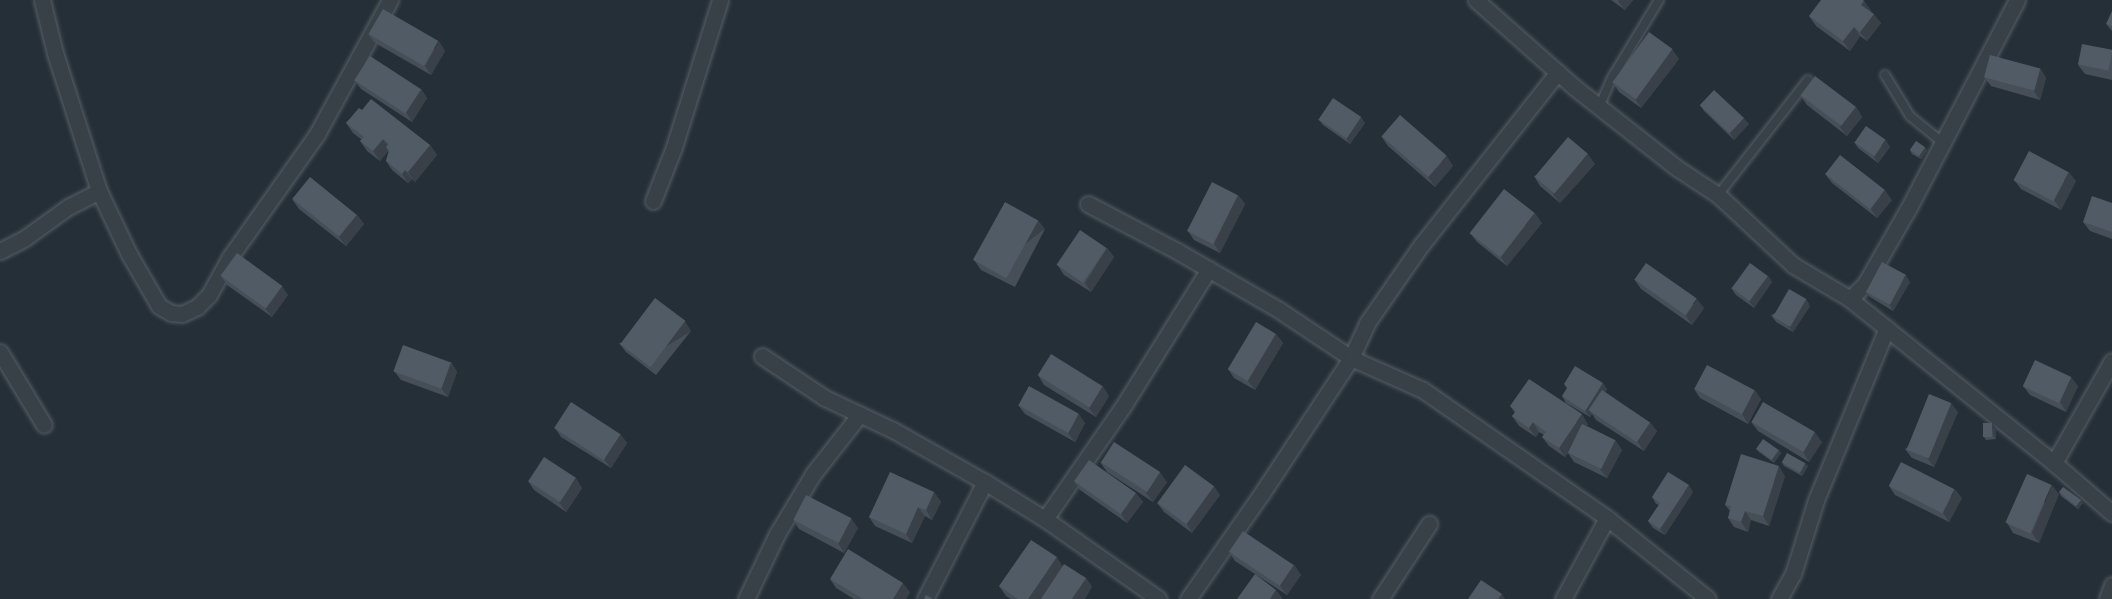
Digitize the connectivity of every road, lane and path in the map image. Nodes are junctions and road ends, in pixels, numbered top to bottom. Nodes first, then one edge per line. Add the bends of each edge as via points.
1 (42, 0) edge
2 (390, 0) edge
3 (720, 0) edge
4 (1476, 0) edge
5 (1659, 0) edge
6 (2017, 0) edge
7 (1558, 72) junction
8 (1885, 75) dead end
9 (1808, 80) dead end
10 (1599, 107) junction
11 (1942, 142) junction
12 (99, 191) junction
13 (1718, 195) junction
14 (653, 201) dead end
15 (1088, 204) dead end
16 (0, 251) edge
17 (1209, 269) junction
18 (1850, 299) junction
19 (1887, 328) junction
20 (0, 352) edge
21 (762, 356) dead end
22 (1352, 358) junction
23 (2112, 361) edge
24 (860, 414) junction
25 (44, 425) dead end
26 (2054, 463) junction
27 (984, 482) junction
28 (2112, 513) edge
29 (1607, 518) junction
30 (1045, 519) junction
31 (1429, 524) dead end
32 (2112, 585) edge
33 (746, 599) edge
34 (925, 599) edge
35 (1160, 599) edge
36 (1188, 599) edge
37 (1380, 599) edge
38 (1563, 599) edge
39 (1708, 599) edge
40 (1779, 599) edge
41 (2106, 599) edge

1 - 12 street
2 - 12 street via 317,134 230,257 209,296 197,307 182,314 159,306
3 - 14 street
4 - 7 street
5 - 10 lane via 1612,76
6 - 11 street
7 - 10 street
7 - 22 street via 1422,244 1367,323
8 - 11 lane via 1910,116
9 - 13 lane
10 - 13 street
11 - 18 street via 1865,285
12 - 16 street
13 - 18 street via 1793,265
15 - 17 street
17 - 22 street
17 - 30 street via 1122,408
18 - 19 street
19 - 26 street
19 - 40 street via 1816,500 1793,574
20 - 25 street
21 - 24 street via 825,398
22 - 29 street via 1423,390
22 - 36 street
23 - 26 street
24 - 27 street
24 - 33 street via 813,474 777,534
26 - 28 street
27 - 30 street
27 - 34 street
29 - 38 street
29 - 39 street
30 - 35 street
31 - 37 street
32 - 41 street

